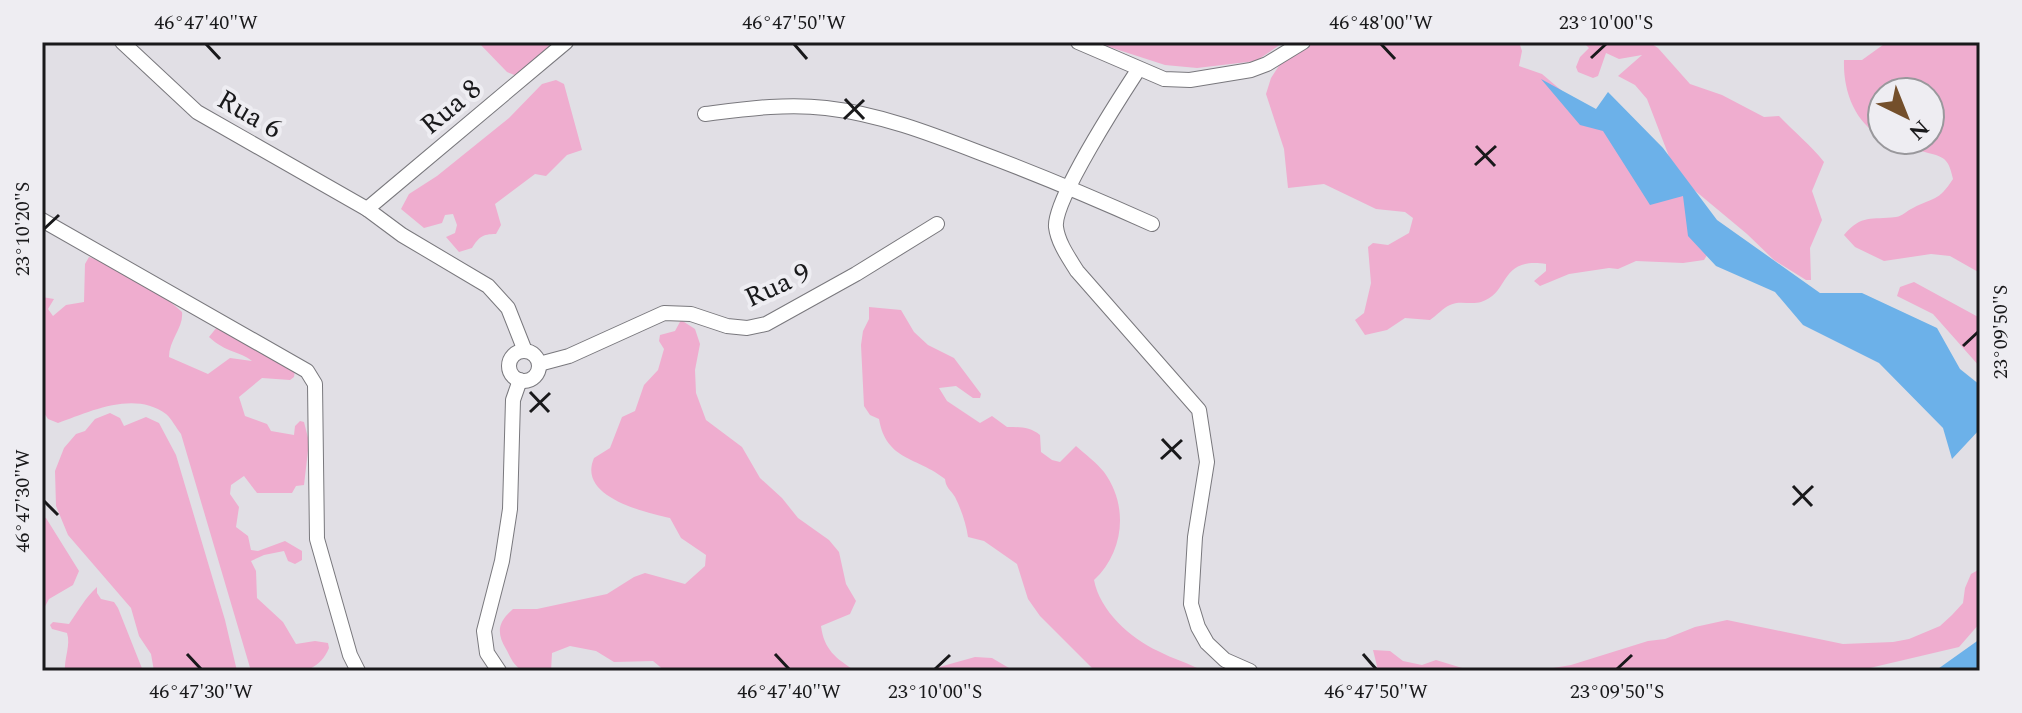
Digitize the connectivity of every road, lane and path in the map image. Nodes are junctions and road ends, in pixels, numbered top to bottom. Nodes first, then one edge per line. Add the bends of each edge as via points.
1 (122, 42) edge
2 (566, 42) edge
3 (1078, 42) edge
4 (1303, 42) edge
5 (1131, 66) junction
6 (705, 114) dead end
7 (1070, 187) junction
8 (367, 209) junction
9 (42, 220) edge
10 (937, 224) dead end
11 (1152, 224) dead end
12 (525, 351) junction
13 (539, 364) junction
14 (520, 380) junction
15 (358, 671) edge
16 (499, 671) edge
17 (1250, 671) edge

1 - 8 street, Rua 6 via 197,112
2 - 8 street, Rua 8
3 - 5 street
4 - 5 street via 1251,70 1190,80 1164,79
5 - 7 street
6 - 7 street via 826,108 934,135
7 - 11 street
7 - 17 street via 1055,225 1066,254 1199,410 1207,462 1191,604 1207,643 1225,660
8 - 12 street, Rua 6 via 488,286 508,308
9 - 15 street via 307,371 315,384 317,539
10 - 13 street, Rua 9 via 766,324 727,326 691,314 664,313
12 - 13 street
12 - 14 street via 510,362 510,371
13 - 14 street via 534,377
14 - 16 street via 513,400 510,509 484,631 487,653

